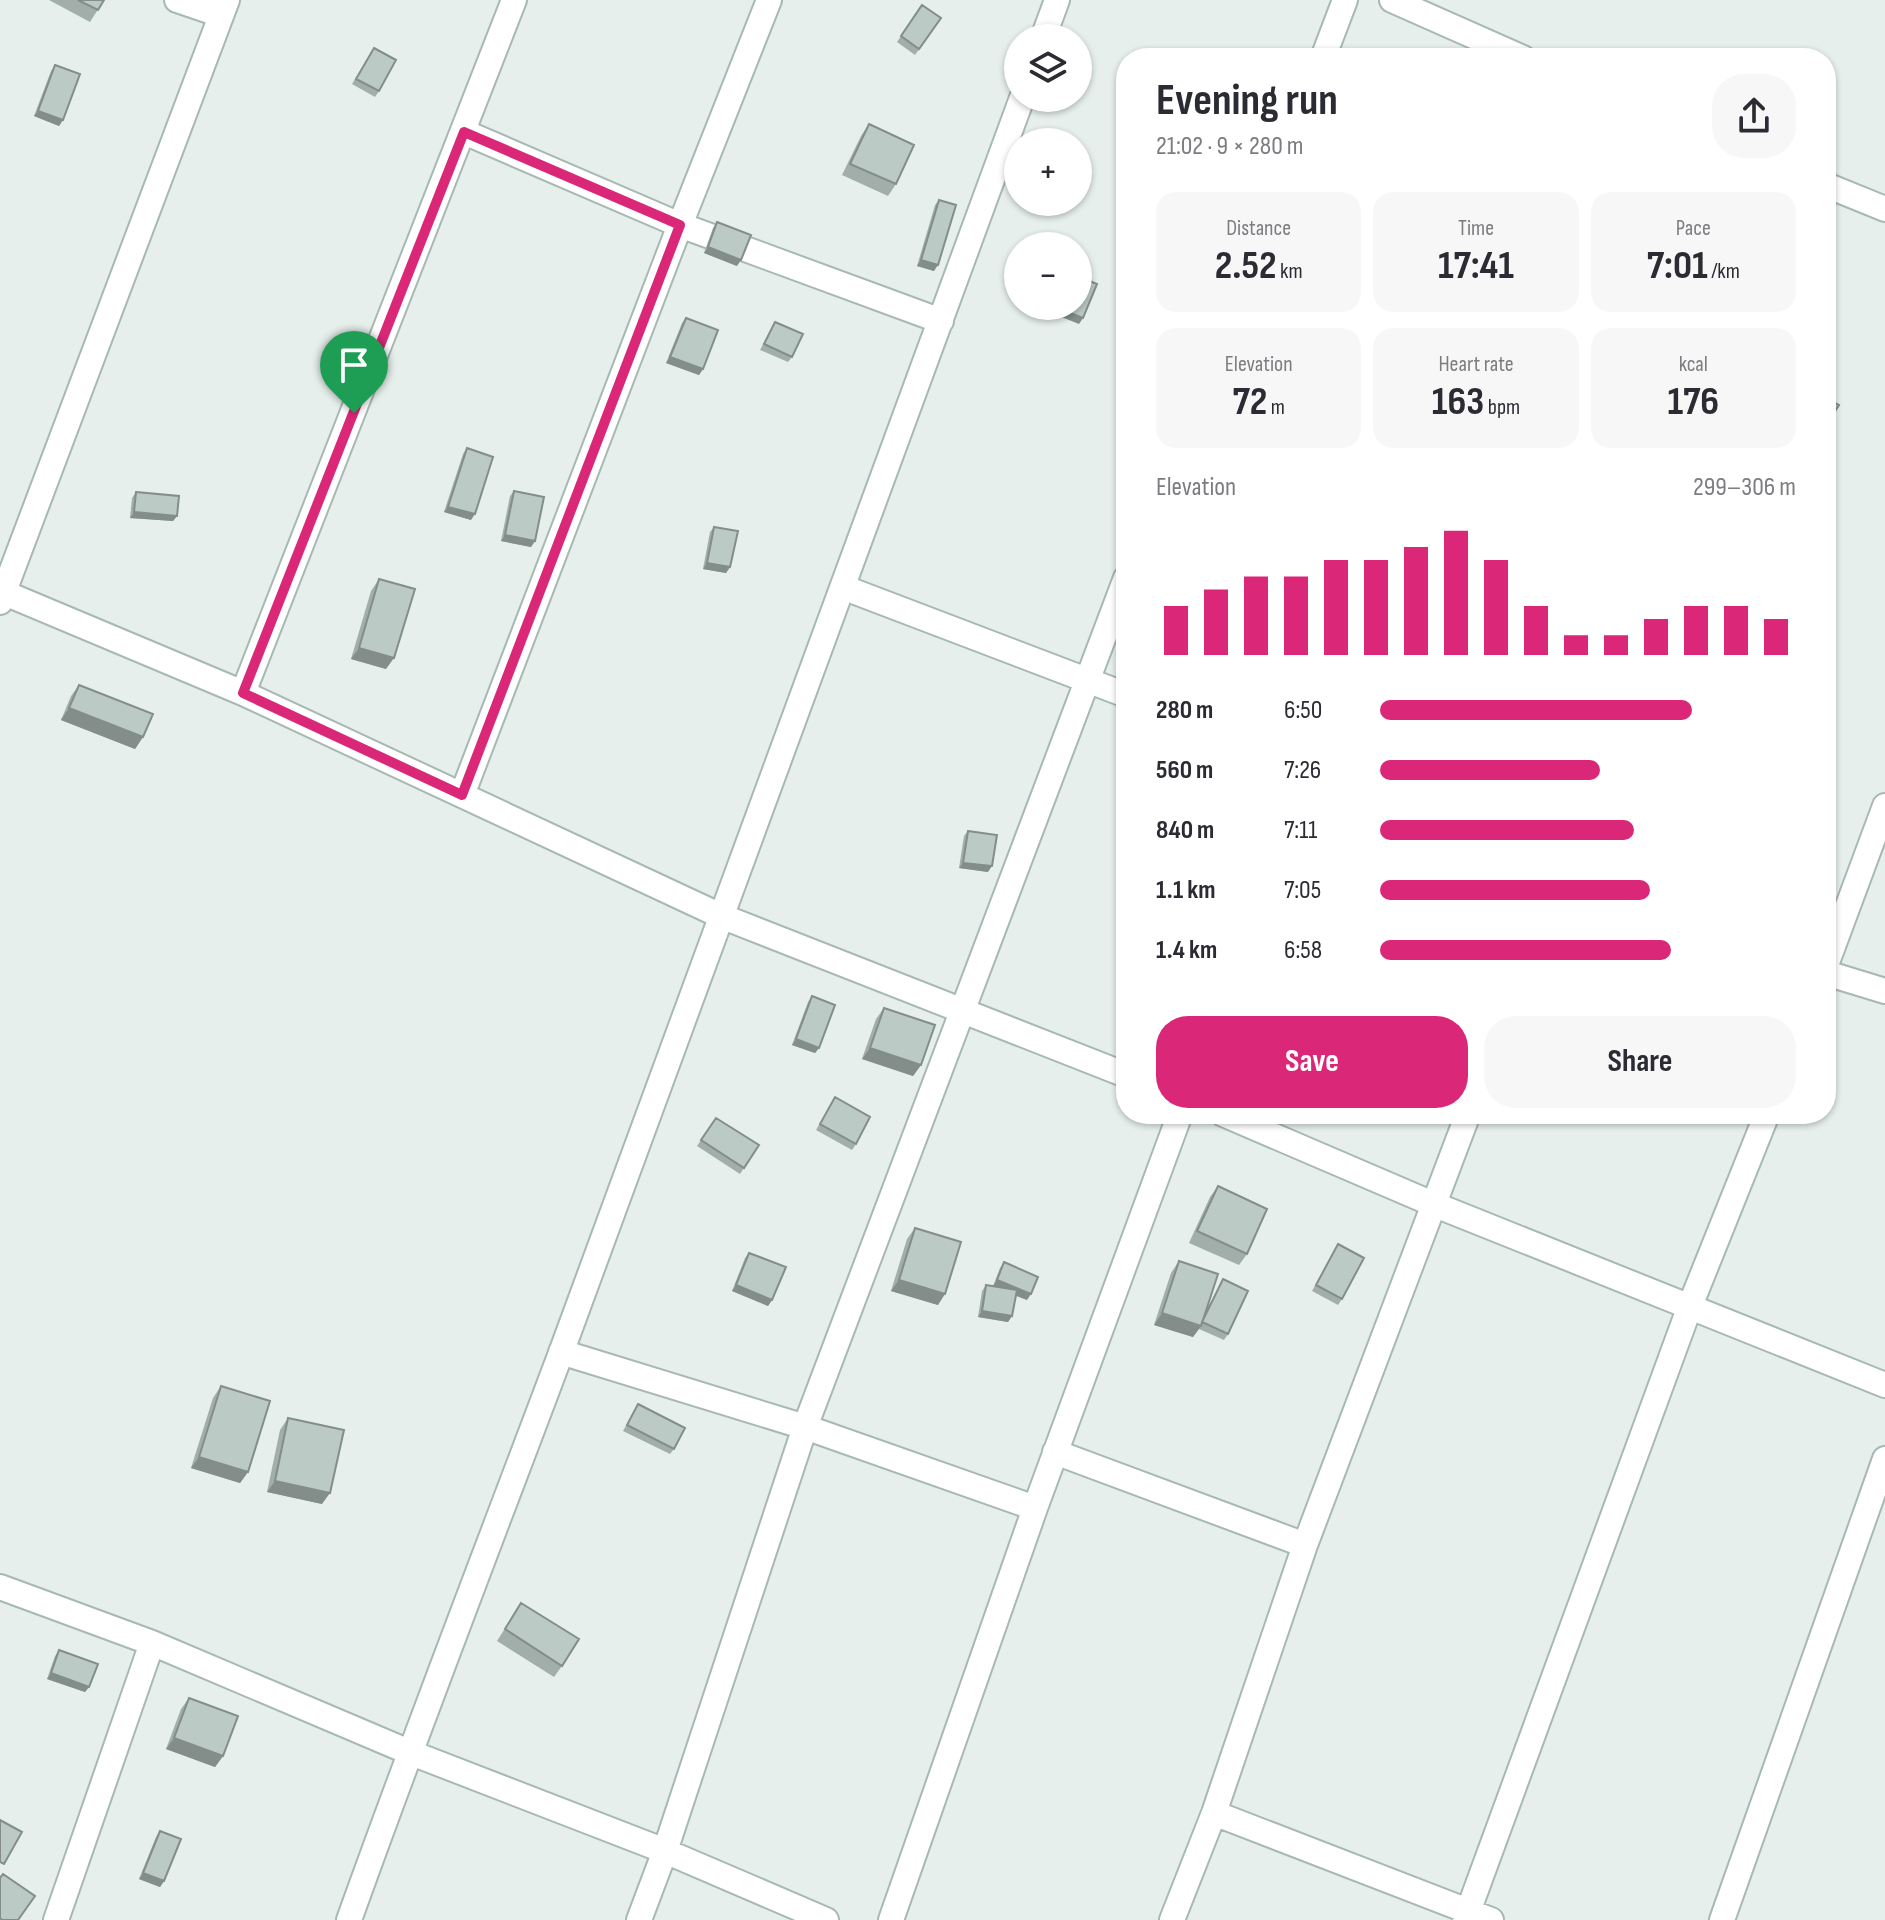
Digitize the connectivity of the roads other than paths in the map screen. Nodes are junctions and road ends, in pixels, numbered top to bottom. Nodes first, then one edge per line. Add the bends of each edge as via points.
1 (177, 0) edge
2 (514, 0) edge
3 (769, 0) edge
4 (1057, 0) edge
5 (1345, 0) edge
6 (1392, 0) edge
7 (224, 7) edge
8 (1048, 24) edge
9 (1327, 48) edge
10 (1500, 48) edge
11 (1017, 112) edge
12 (464, 132) junction
13 (1836, 189) edge
14 (1885, 209) edge
15 (680, 225) junction
16 (941, 321) junction
17 (845, 588) junction
18 (1, 595) edge
19 (1116, 604) edge
20 (1087, 681) junction
21 (1116, 691) edge
22 (243, 693) junction
23 (462, 795) junction
24 (1885, 806) edge
25 (721, 916) junction
26 (1836, 938) edge
27 (1836, 976) edge
28 (1885, 991) edge
29 (962, 1012) junction
30 (1116, 1071) edge
31 (1176, 1124) edge
32 (1246, 1124) edge
33 (1464, 1124) edge
34 (1763, 1124) edge
35 (1433, 1204) junction
36 (1690, 1306) junction
37 (561, 1352) junction
38 (1885, 1385) edge
39 (805, 1427) junction
40 (1055, 1452) junction
41 (1885, 1459) edge
42 (1035, 1508) junction
43 (1305, 1545) junction
44 (0, 1587) edge
45 (152, 1643) junction
46 (409, 1752) junction
47 (1214, 1813) junction
48 (665, 1851) junction
49 (1475, 1918) edge
50 (56, 1920) edge
51 (349, 1920) edge
52 (639, 1920) edge
53 (826, 1920) edge
54 (891, 1920) edge
55 (1172, 1920) edge
56 (1722, 1920) edge

1 - 7 street
2 - 12 street
3 - 15 street
4 - 8 street
5 - 9 street
6 - 10 street
7 - 18 street
11 - 16 street
12 - 15 street
12 - 22 street
13 - 14 street
15 - 16 street
15 - 23 street
16 - 17 street
17 - 20 street
17 - 25 street
18 - 22 street
19 - 20 street
20 - 21 street
20 - 29 street
22 - 23 street
23 - 25 street
24 - 26 street
25 - 29 street
25 - 37 street
27 - 28 street
29 - 30 street
29 - 39 street
31 - 40 street
32 - 35 street
33 - 35 street
34 - 36 street
35 - 36 street
35 - 43 street
36 - 38 street
36 - 49 street
37 - 39 street
37 - 46 street
39 - 42 street
39 - 48 street
40 - 42 street
40 - 43 street
41 - 56 street
42 - 54 street
43 - 47 street
44 - 45 street
45 - 46 street
45 - 50 street
46 - 48 street
46 - 51 street
47 - 49 street
47 - 55 street
48 - 52 street
48 - 53 street

